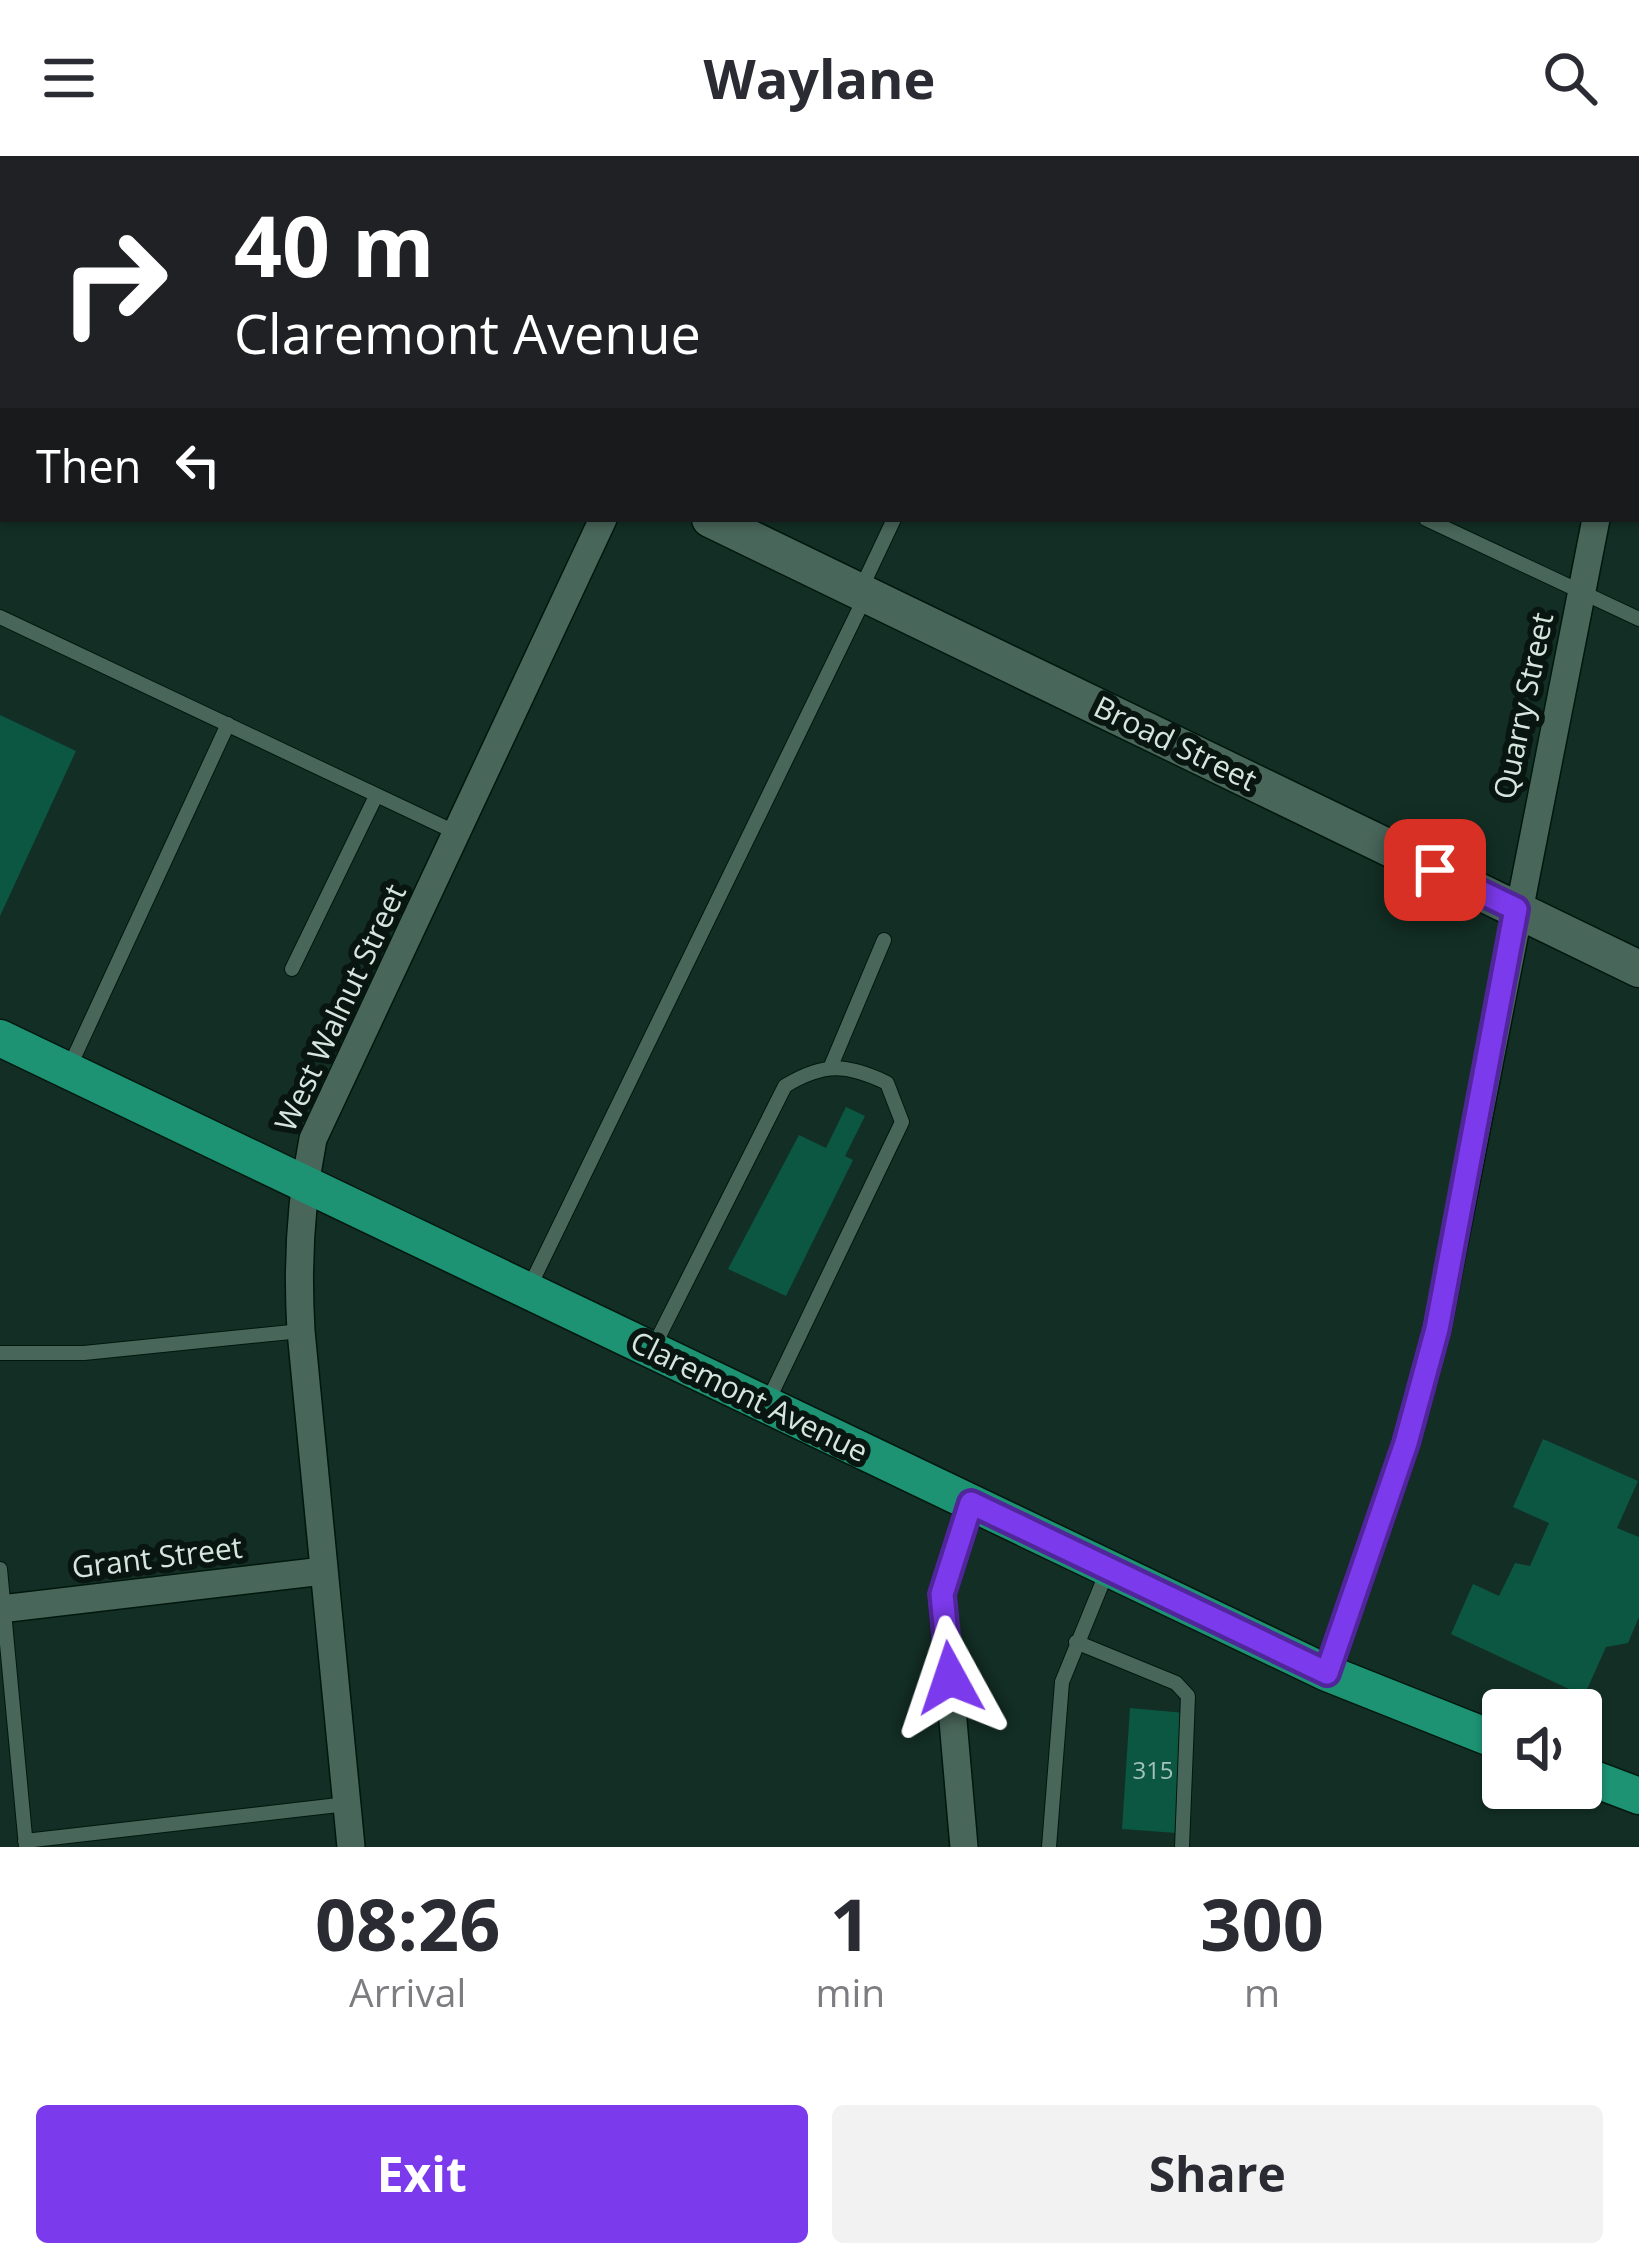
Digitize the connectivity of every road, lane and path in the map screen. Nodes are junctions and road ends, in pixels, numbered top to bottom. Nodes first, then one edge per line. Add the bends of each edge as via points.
1 (603, 522) edge
2 (716, 522) edge
3 (893, 522) edge
4 (1432, 522) edge
5 (1595, 522) edge
6 (863, 593) junction
7 (1581, 595) junction
8 (0, 617) edge
9 (1639, 619) edge
10 (228, 724) junction
11 (376, 796) junction
12 (459, 834) junction
13 (1516, 909) junction
14 (884, 940) dead end
15 (292, 969) dead end
16 (1639, 969) edge
17 (0, 1038) edge
18 (831, 1066) junction
19 (68, 1071) junction
20 (304, 1182) junction
21 (528, 1291) junction
22 (301, 1331) junction
23 (651, 1350) junction
24 (0, 1352) edge
25 (766, 1405) junction
26 (971, 1503) junction
27 (0, 1569) edge
28 (1108, 1569) junction
29 (323, 1571) junction
30 (2, 1609) edge
31 (1076, 1642) junction
32 (1327, 1673) junction
33 (1482, 1735) edge
34 (1602, 1782) edge
35 (1639, 1796) edge
36 (347, 1804) junction
37 (26, 1844) edge
38 (351, 1847) edge
39 (964, 1847) edge
40 (1049, 1847) edge
41 (1182, 1847) edge

1 - 12 street, West Walnut Street
2 - 6 street, Broad Street
3 - 6 lane
4 - 7 lane
5 - 7 street, Quarry Street
6 - 13 street, Broad Street
6 - 21 lane
7 - 9 lane
7 - 13 street, Quarry Street
8 - 10 lane
10 - 11 lane
10 - 19 lane
11 - 12 lane
11 - 15 lane
12 - 20 street, West Walnut Street via 313,1139
13 - 16 street, Broad Street
13 - 32 street, Quarry Street via 1437,1329
14 - 18 lane
17 - 19 main road, Claremont Avenue
18 - 23 lane via 785,1086
18 - 25 lane via 887,1083 902,1122
19 - 20 main road, Claremont Avenue
20 - 21 main road, Claremont Avenue
20 - 22 street, West Walnut Street via 296,1250
21 - 23 main road, Claremont Avenue
22 - 24 lane via 84,1353
22 - 29 street, West Walnut Street
23 - 25 main road, Claremont Avenue
25 - 26 main road, Claremont Avenue
26 - 28 main road, Claremont Avenue
26 - 39 street via 942,1594
27 - 30 lane
28 - 31 lane
28 - 32 main road, Claremont Avenue
29 - 30 street, Grant Street
29 - 36 street, West Walnut Street
30 - 37 lane
31 - 40 lane via 1062,1682
31 - 41 lane via 1176,1683 1188,1696
32 - 33 main road, Claremont Avenue
34 - 35 main road
36 - 37 lane
36 - 38 street, West Walnut Street

